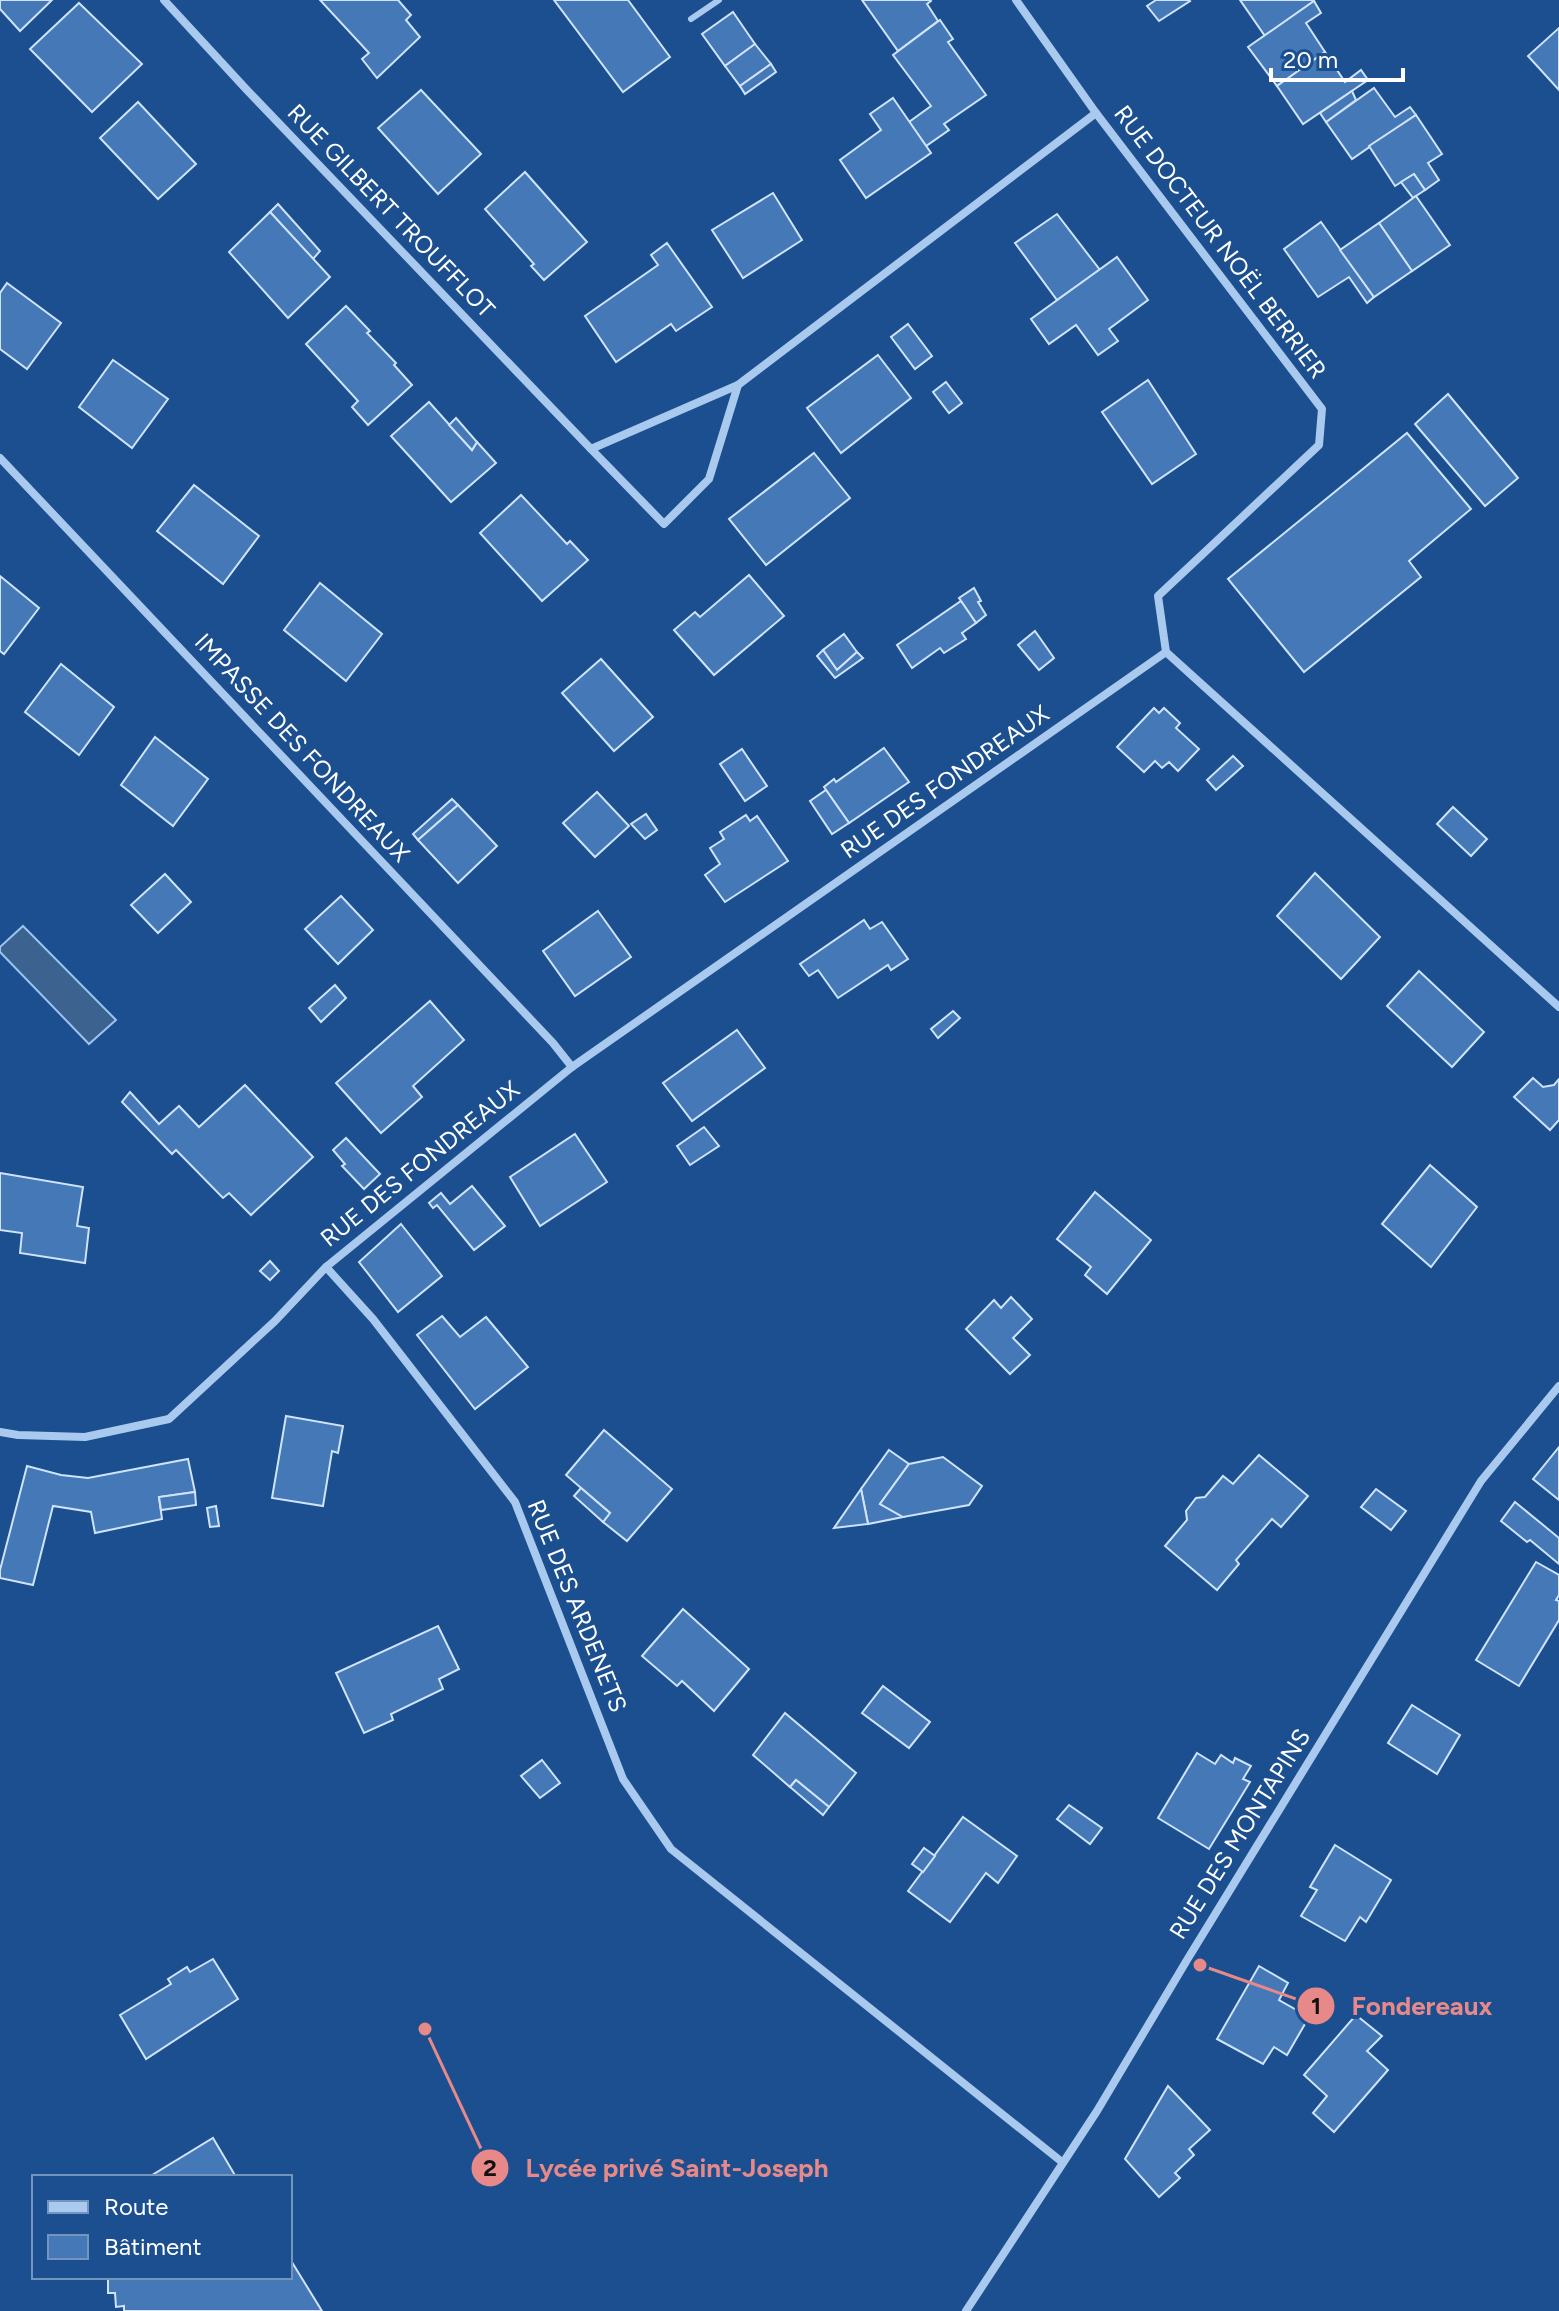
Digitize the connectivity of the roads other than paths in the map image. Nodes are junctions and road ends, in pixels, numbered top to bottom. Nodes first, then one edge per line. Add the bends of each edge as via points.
1 (164, 0) edge
2 (719, 0) edge
3 (1016, 0) edge
4 (691, 19) dead end
5 (1096, 113) junction
6 (738, 385) junction
7 (591, 449) junction
8 (0, 458) edge
9 (1166, 652) junction
10 (1559, 1007) edge
11 (572, 1067) junction
12 (326, 1267) junction
13 (1559, 1386) edge
14 (0, 1432) edge
15 (1062, 2162) junction
16 (966, 2311) edge

1 - 7 street, RUE GILBERT TROUFFLOT
2 - 4 lane
3 - 5 street, RUE DOCTEUR NOËL BERRIER
5 - 6 street
5 - 9 street, RUE DOCTEUR NOËL BERRIER via 1322,409 1319,445 1158,596
6 - 7 street
6 - 7 street, RUE GILBERT TROUFFLOT via 709,479 664,524
8 - 11 street, IMPASSE DES FONDREAUX
9 - 10 street
9 - 11 street, RUE DES FONDREAUX
11 - 12 street, RUE DES FONDREAUX
12 - 14 street via 169,1419 85,1437
12 - 15 street, RUE DES ARDENETS via 373,1319 515,1502 623,1779 671,1849
13 - 15 street, RUE DES MONTAPINS via 1481,1481
15 - 16 street, RUE DES MONTAPINS

